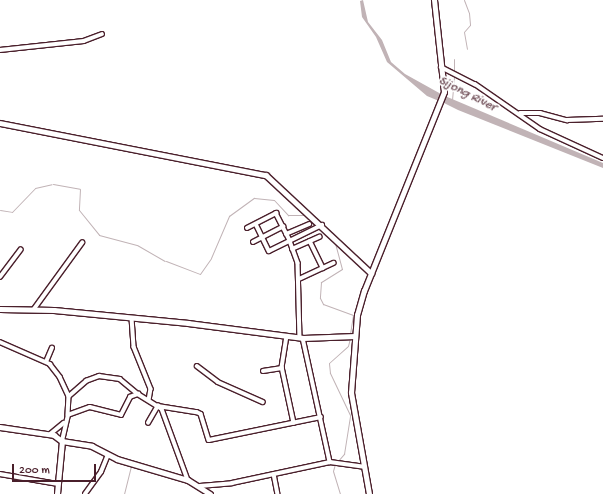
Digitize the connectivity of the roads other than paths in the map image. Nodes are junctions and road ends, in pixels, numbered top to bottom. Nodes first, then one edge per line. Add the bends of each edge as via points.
1 (434, 0) edge
2 (102, 34) dead end
3 (0, 50) edge
4 (441, 66) junction
5 (519, 113) junction
6 (603, 119) edge
7 (0, 123) edge
8 (603, 158) edge
9 (256, 224) junction
10 (309, 224) dead end
11 (323, 225) junction
12 (283, 227) junction
13 (248, 228) dead end
14 (286, 234) junction
15 (262, 237) junction
16 (319, 237) dead end
17 (290, 241) junction
18 (310, 241) junction
19 (253, 242) dead end
20 (82, 243) dead end
21 (292, 249) junction
22 (20, 250) dead end
23 (333, 263) dead end
24 (323, 268) junction
25 (371, 273) junction
26 (0, 277) edge
27 (298, 279) junction
28 (34, 309) junction
29 (0, 310) edge
30 (132, 318) junction
31 (287, 336) junction
32 (355, 336) junction
33 (302, 338) junction
34 (0, 342) edge
35 (52, 348) dead end
36 (46, 362) junction
37 (197, 366) dead end
38 (282, 368) junction
39 (263, 371) dead end
40 (138, 394) junction
41 (69, 396) junction
42 (149, 400) junction
43 (263, 402) dead end
44 (158, 406) junction
45 (68, 415) junction
46 (321, 418) junction
47 (65, 422) junction
48 (148, 423) dead end
49 (294, 423) junction
50 (0, 427) edge
51 (47, 435) junction
52 (62, 442) junction
53 (108, 455) junction
54 (330, 462) junction
55 (364, 467) junction
56 (0, 474) edge
57 (274, 474) junction
58 (188, 480) junction
59 (58, 484) junction
60 (200, 486) junction
61 (57, 494) edge
62 (85, 494) edge
63 (210, 494) edge
64 (278, 494) edge
65 (369, 494) edge

1 - 4 street
2 - 3 street via 84,41
4 - 5 street
4 - 25 street via 444,94
5 - 6 street via 540,113 567,120
5 - 8 street via 544,131
7 - 11 street via 263,174
9 - 12 street via 276,213
9 - 13 street
9 - 15 street
10 - 14 street
11 - 17 street
11 - 25 street
12 - 14 street
12 - 15 street
14 - 17 street
15 - 17 street via 269,251
15 - 19 street
16 - 18 street
17 - 21 street
18 - 21 street
18 - 24 street
20 - 28 street
21 - 27 street via 298,262
22 - 26 street
23 - 24 street
24 - 27 street
25 - 32 street via 360,302
27 - 33 street
28 - 29 street
28 - 30 street
30 - 31 street via 238,328
30 - 42 street via 134,347 151,389
31 - 33 street
31 - 38 street
32 - 33 street
32 - 55 street via 351,392
33 - 46 street
34 - 36 street
35 - 36 street
36 - 41 street via 57,372
37 - 43 street via 218,382
38 - 39 street
38 - 49 street
40 - 41 street via 120,379 99,376 86,381
40 - 42 street
40 - 45 street via 130,397 121,415 90,407
41 - 45 street
42 - 44 street
44 - 48 street
44 - 49 street via 200,413 209,440
44 - 58 street via 163,412
45 - 47 street
46 - 49 street
46 - 54 street
47 - 51 street
47 - 52 street
50 - 51 street
51 - 52 street via 57,436
52 - 53 street via 92,446
52 - 59 street
53 - 58 street
53 - 62 street via 101,472
54 - 55 street
54 - 57 street
55 - 65 street
56 - 59 street
57 - 60 street
57 - 64 street
58 - 60 street
59 - 61 street
60 - 63 street

